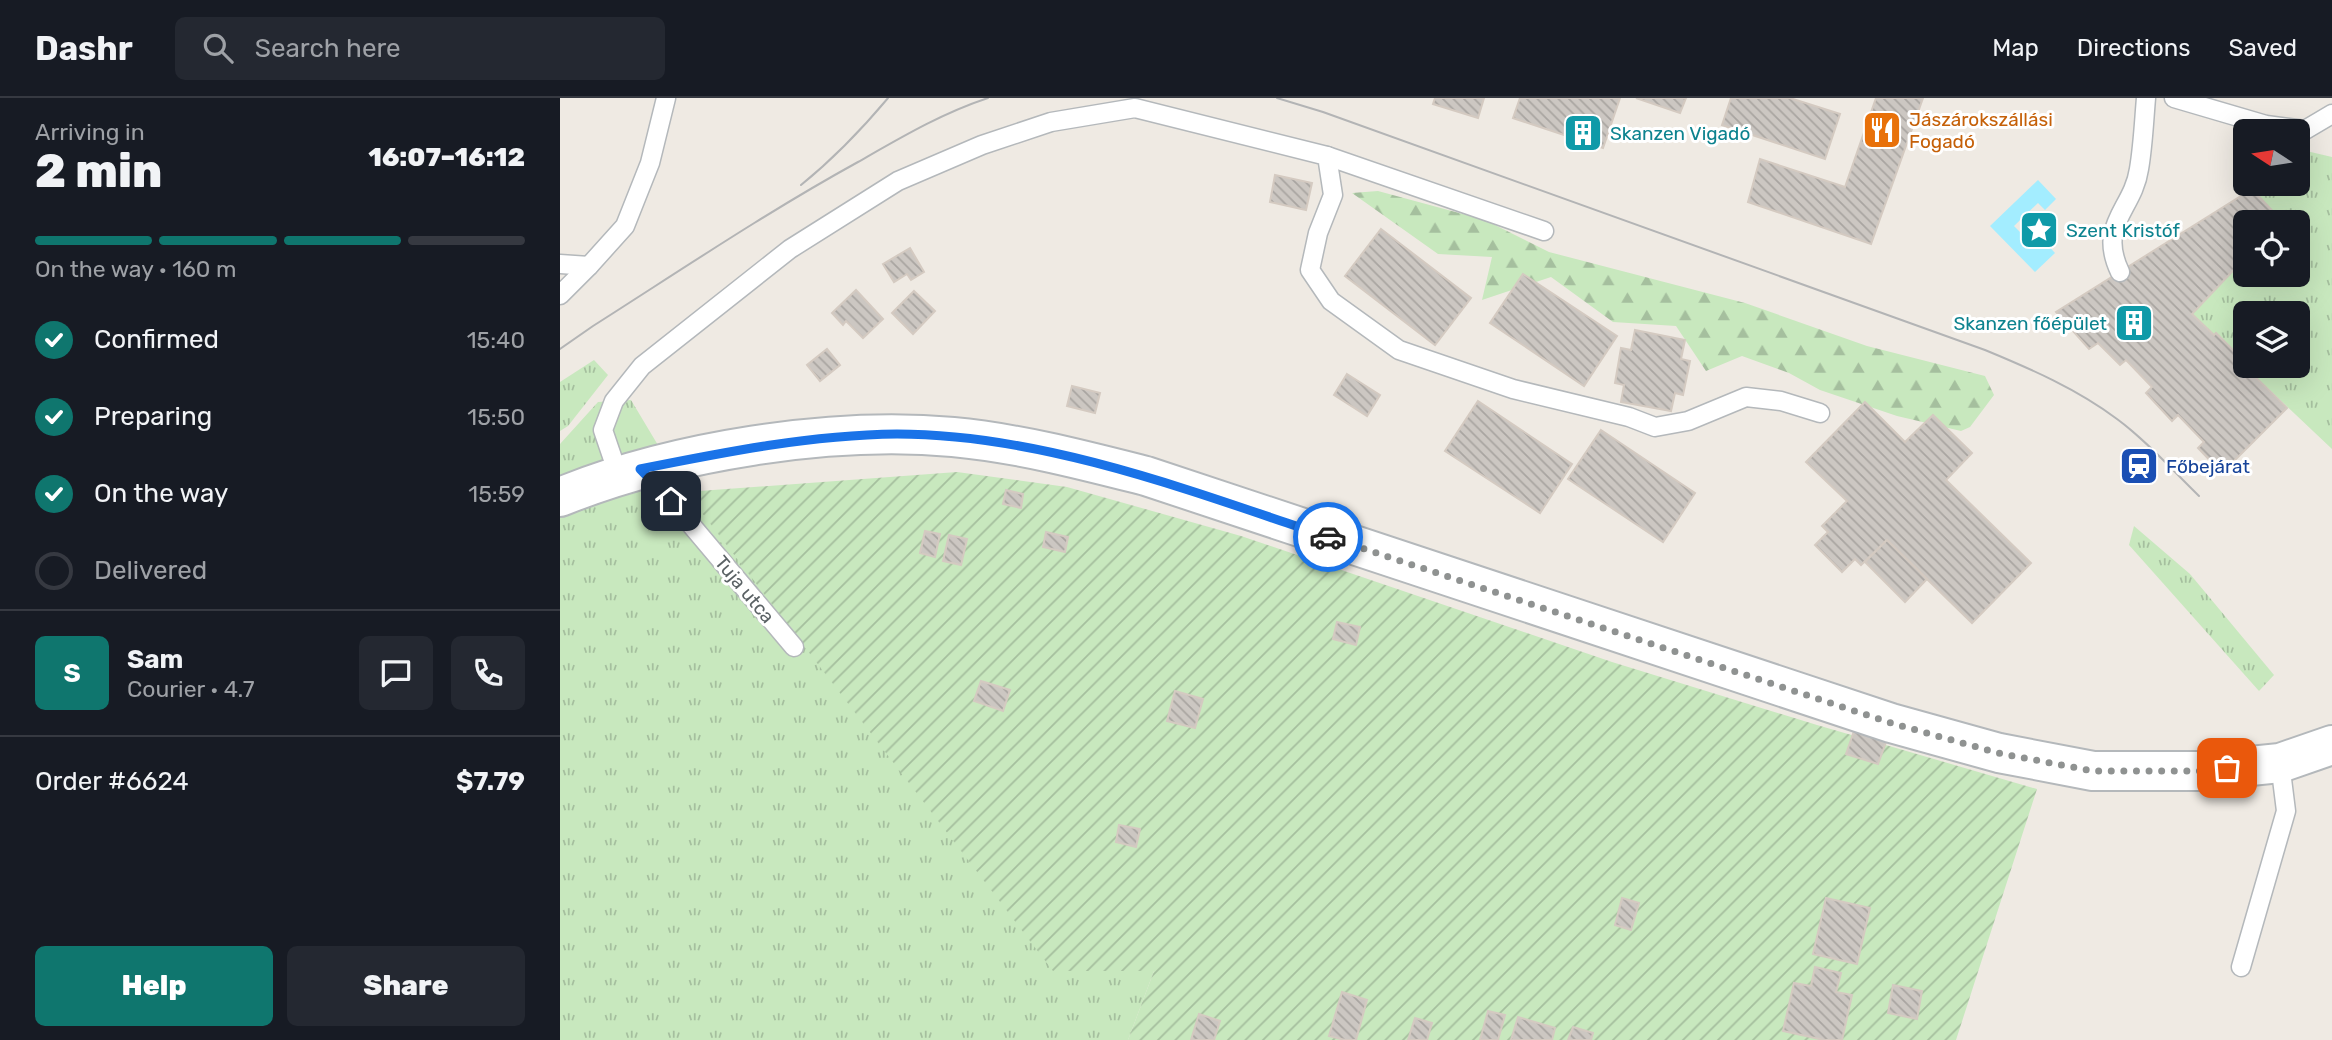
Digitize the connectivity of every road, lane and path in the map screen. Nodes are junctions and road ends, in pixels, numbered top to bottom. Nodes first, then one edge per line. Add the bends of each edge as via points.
1 (666, 98) edge
2 (2146, 98) edge
3 (2174, 98) edge
4 (2332, 114) edge
5 (1326, 156) junction
6 (1544, 231) dead end
7 (560, 264) edge
8 (589, 267) junction
9 (2120, 272) dead end
10 (560, 295) edge
11 (1820, 413) dead end
12 (630, 473) junction
13 (560, 497) edge
14 (794, 647) dead end
15 (2332, 745) edge
16 (2280, 763) junction
17 (2241, 967) dead end

1 - 8 lane via 650,163 625,226
2 - 9 lane via 2139,172 2114,229 2112,254
3 - 4 lane via 2266,125 2305,130
5 - 6 lane
5 - 11 lane via 1333,195 1310,270 1331,301 1399,350 1513,389 1655,427 1688,421 1746,397
5 - 12 lane via 1135,108 1051,122 898,181 790,249 642,366 614,401 603,430
7 - 8 lane
8 - 10 lane
12 - 13 street
12 - 14 lane, Tuja utca via 671,501
12 - 16 street via 746,447 842,436 954,437 1051,452 1146,476 1891,723 1998,753 2093,771 2201,771
15 - 16 street
16 - 17 lane via 2286,811

